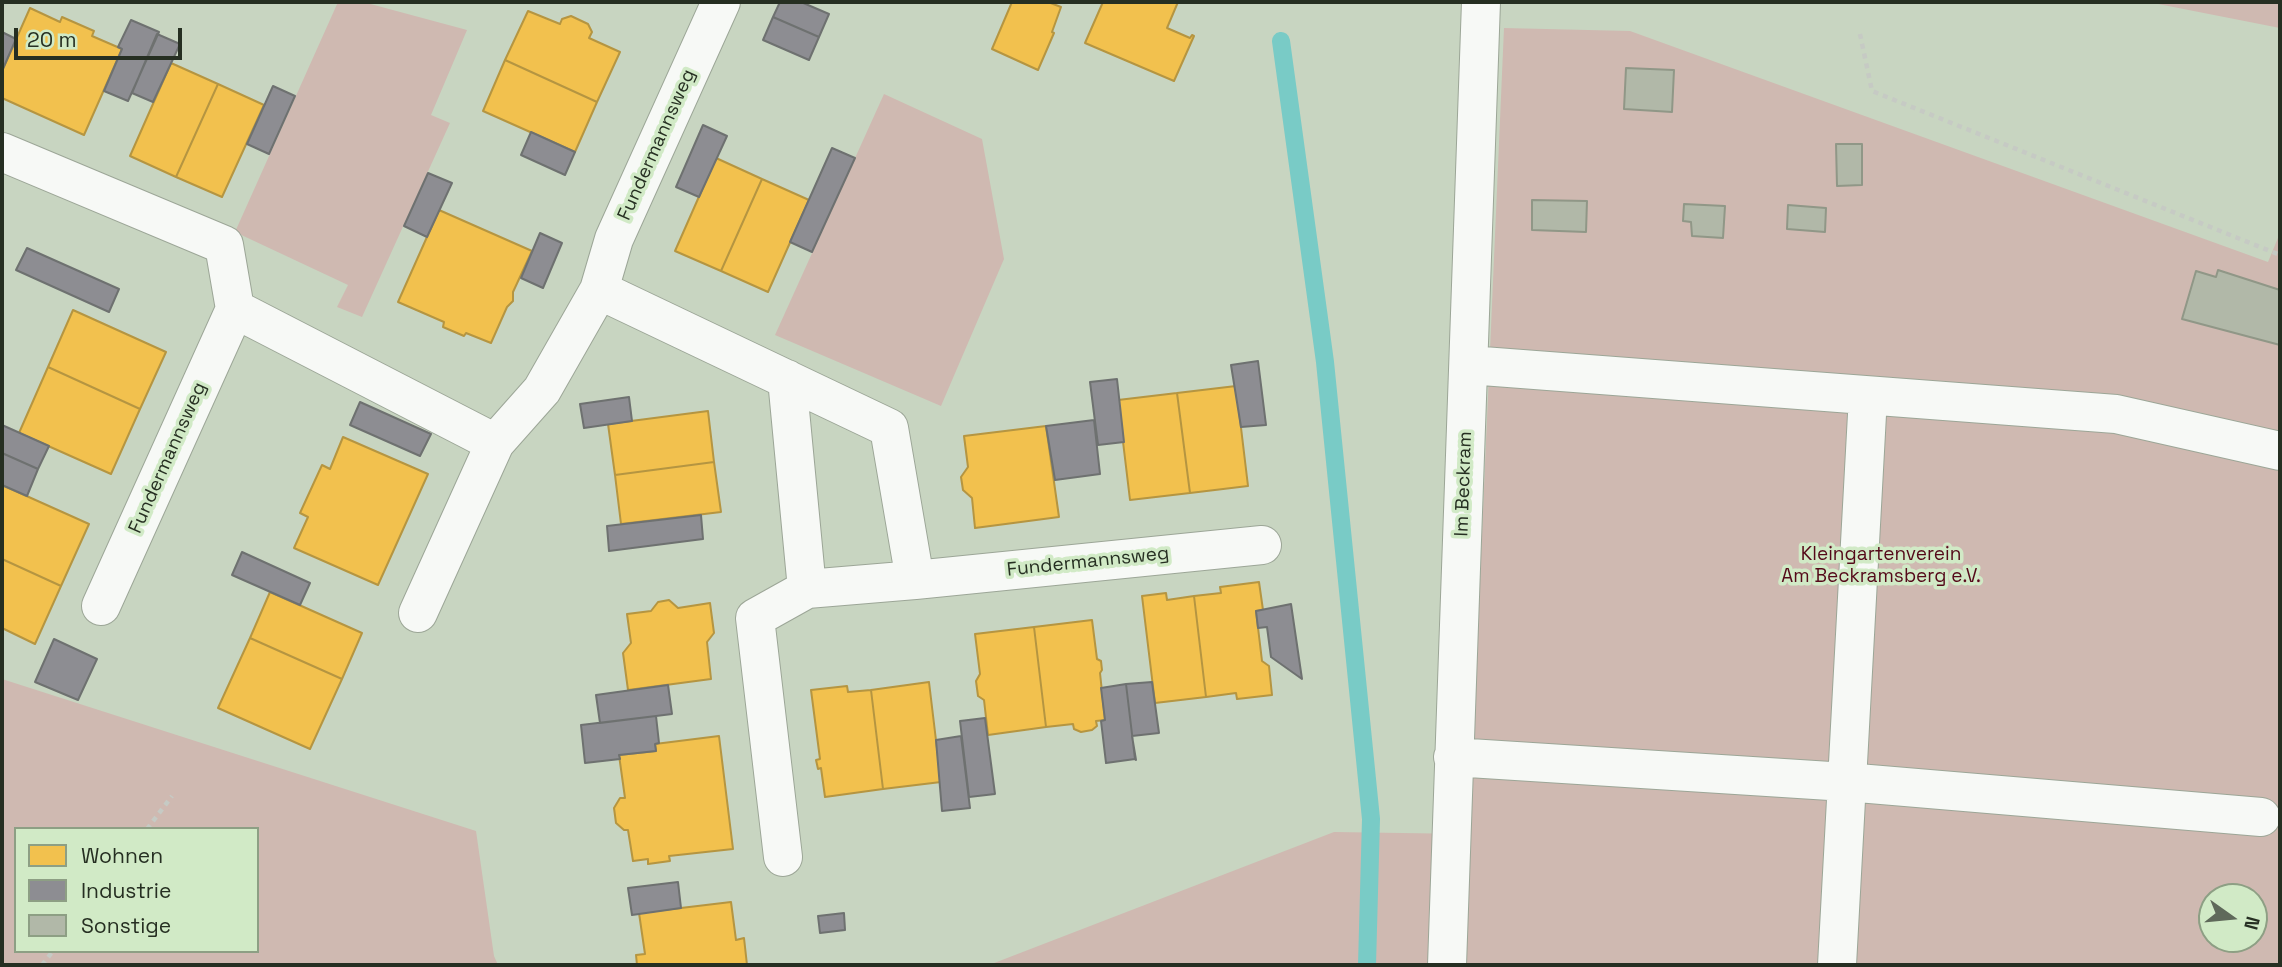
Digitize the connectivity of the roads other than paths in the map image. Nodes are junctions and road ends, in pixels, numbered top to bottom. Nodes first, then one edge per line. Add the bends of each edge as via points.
1 (721, 2) edge
2 (1481, 2) edge
3 (2, 152) edge
4 (599, 290) junction
5 (235, 309) junction
6 (1469, 365) junction
7 (787, 379) junction
8 (1868, 396) junction
9 (495, 443) junction
10 (2280, 451) edge
11 (1262, 545) dead end
12 (915, 580) junction
13 (807, 589) junction
14 (101, 606) dead end
15 (418, 613) dead end
16 (1453, 757) junction
17 (1846, 782) junction
18 (2261, 817) dead end
19 (783, 857) dead end
20 (1447, 965) edge
21 (1837, 965) edge

1 - 4 street, Fundermannsweg via 614,239
2 - 6 street, Im Beckram
3 - 5 street via 224,245
4 - 7 street
4 - 9 street, Fundermannsweg via 542,390
5 - 9 street
5 - 14 street, Fundermannsweg
6 - 8 street
6 - 16 street, Im Beckram
7 - 12 street via 890,428
7 - 13 street
8 - 10 street via 2116,414
8 - 17 street
9 - 15 street, Fundermannsweg
11 - 12 street, Fundermannsweg
12 - 13 street, Fundermannsweg
13 - 19 street, Fundermannsweg via 755,618
16 - 17 street
16 - 20 street, Im Beckram
17 - 18 street
17 - 21 street

